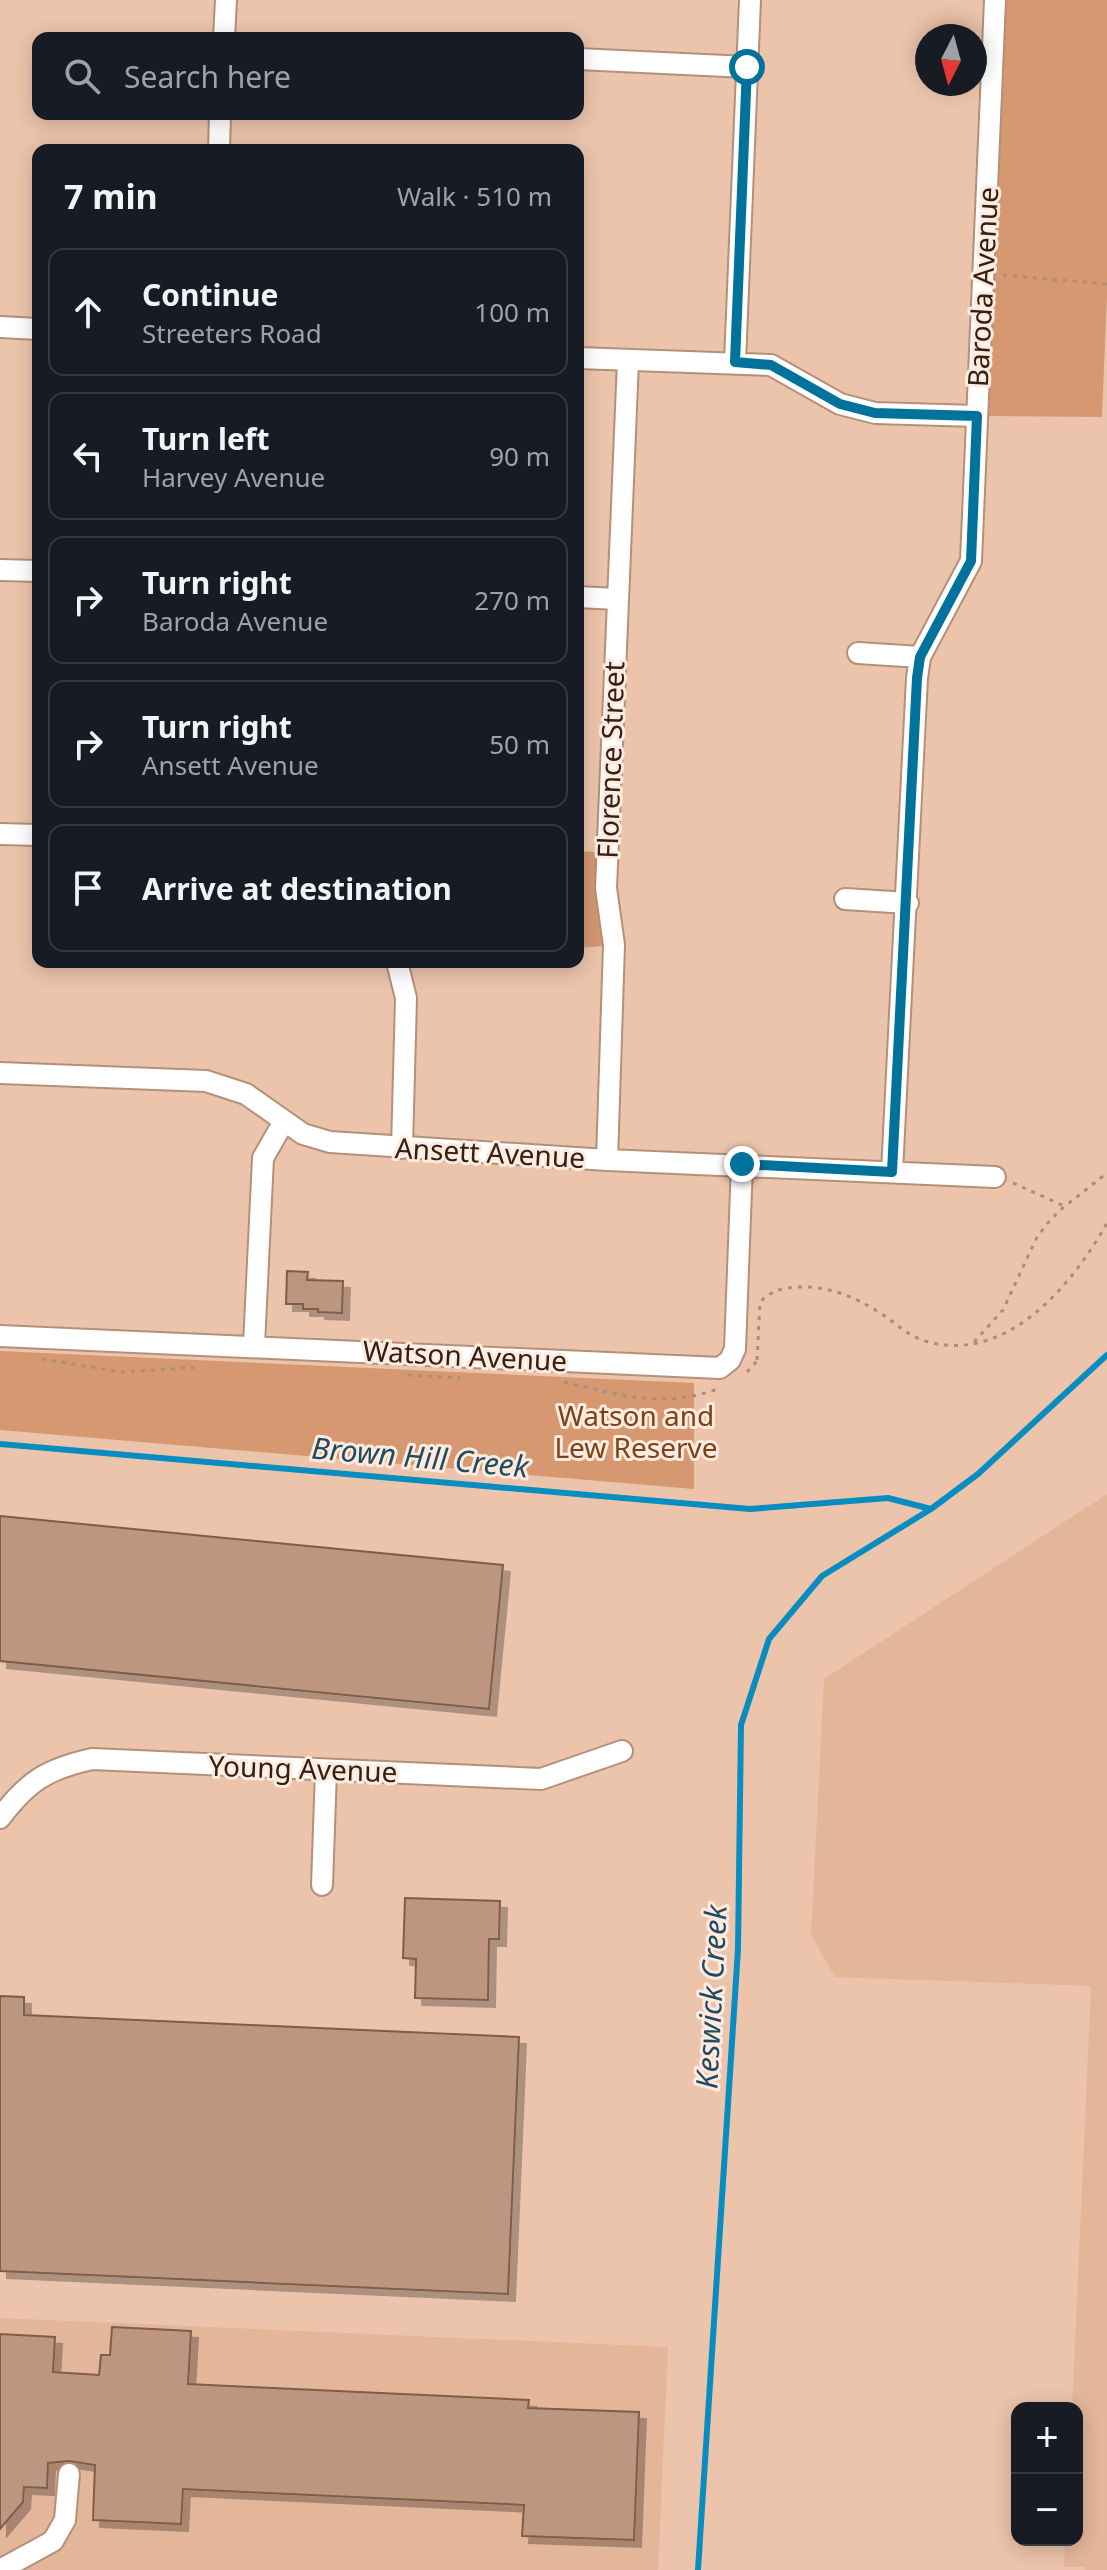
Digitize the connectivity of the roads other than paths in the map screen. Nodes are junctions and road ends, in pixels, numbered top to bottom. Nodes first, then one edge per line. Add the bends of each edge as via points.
1 (226, 0) edge
2 (750, 0) edge
3 (995, 0) edge
4 (224, 32) edge
5 (584, 59) edge
6 (747, 67) junction
7 (220, 120) edge
8 (219, 144) edge
9 (0, 327) edge
10 (32, 329) edge
11 (584, 358) edge
12 (628, 361) junction
13 (735, 362) junction
14 (977, 416) junction
15 (0, 570) edge
16 (32, 571) edge
17 (584, 597) edge
18 (617, 599) junction
19 (858, 653) dead end
20 (920, 657) junction
21 (0, 834) edge
22 (32, 835) edge
23 (845, 899) dead end
24 (908, 903) junction
25 (398, 968) edge
26 (0, 1073) edge
27 (283, 1123) junction
28 (402, 1148) junction
29 (607, 1160) junction
30 (742, 1164) junction
31 (892, 1172) junction
32 (995, 1177) road end
33 (0, 1336) edge
34 (254, 1345) junction
35 (622, 1751) dead end
36 (326, 1770) junction
37 (0, 1818) edge
38 (322, 1885) dead end
39 (69, 2474) dead end
40 (0, 2570) edge

1 - 4 street
2 - 6 street
3 - 14 street, Baroda Avenue
5 - 6 street
6 - 13 street
7 - 8 street
9 - 10 street
11 - 12 street
12 - 13 street
12 - 18 street, Florence Street
13 - 14 street via 771,365 840,404 875,413
14 - 20 street, Baroda Avenue via 971,561
15 - 16 street
17 - 18 street
18 - 29 street, Florence Street via 606,888 614,945
19 - 20 street
20 - 24 street, Baroda Avenue
21 - 22 street
23 - 24 street
24 - 31 street, Baroda Avenue
25 - 28 street via 406,998
26 - 27 street, Ansett Avenue via 206,1081 246,1094
27 - 28 street, Ansett Avenue via 330,1142
27 - 34 street via 263,1158
28 - 29 street, Ansett Avenue
29 - 30 street, Ansett Avenue
30 - 31 street, Ansett Avenue
30 - 34 street, Watson Avenue via 735,1349 720,1368
31 - 32 street, Ansett Avenue
33 - 34 street, Watson Avenue
35 - 36 street, Young Avenue via 541,1779
36 - 37 street, Young Avenue via 92,1759 54,1768 20,1792
36 - 38 street
39 - 40 street via 65,2520 53,2541

